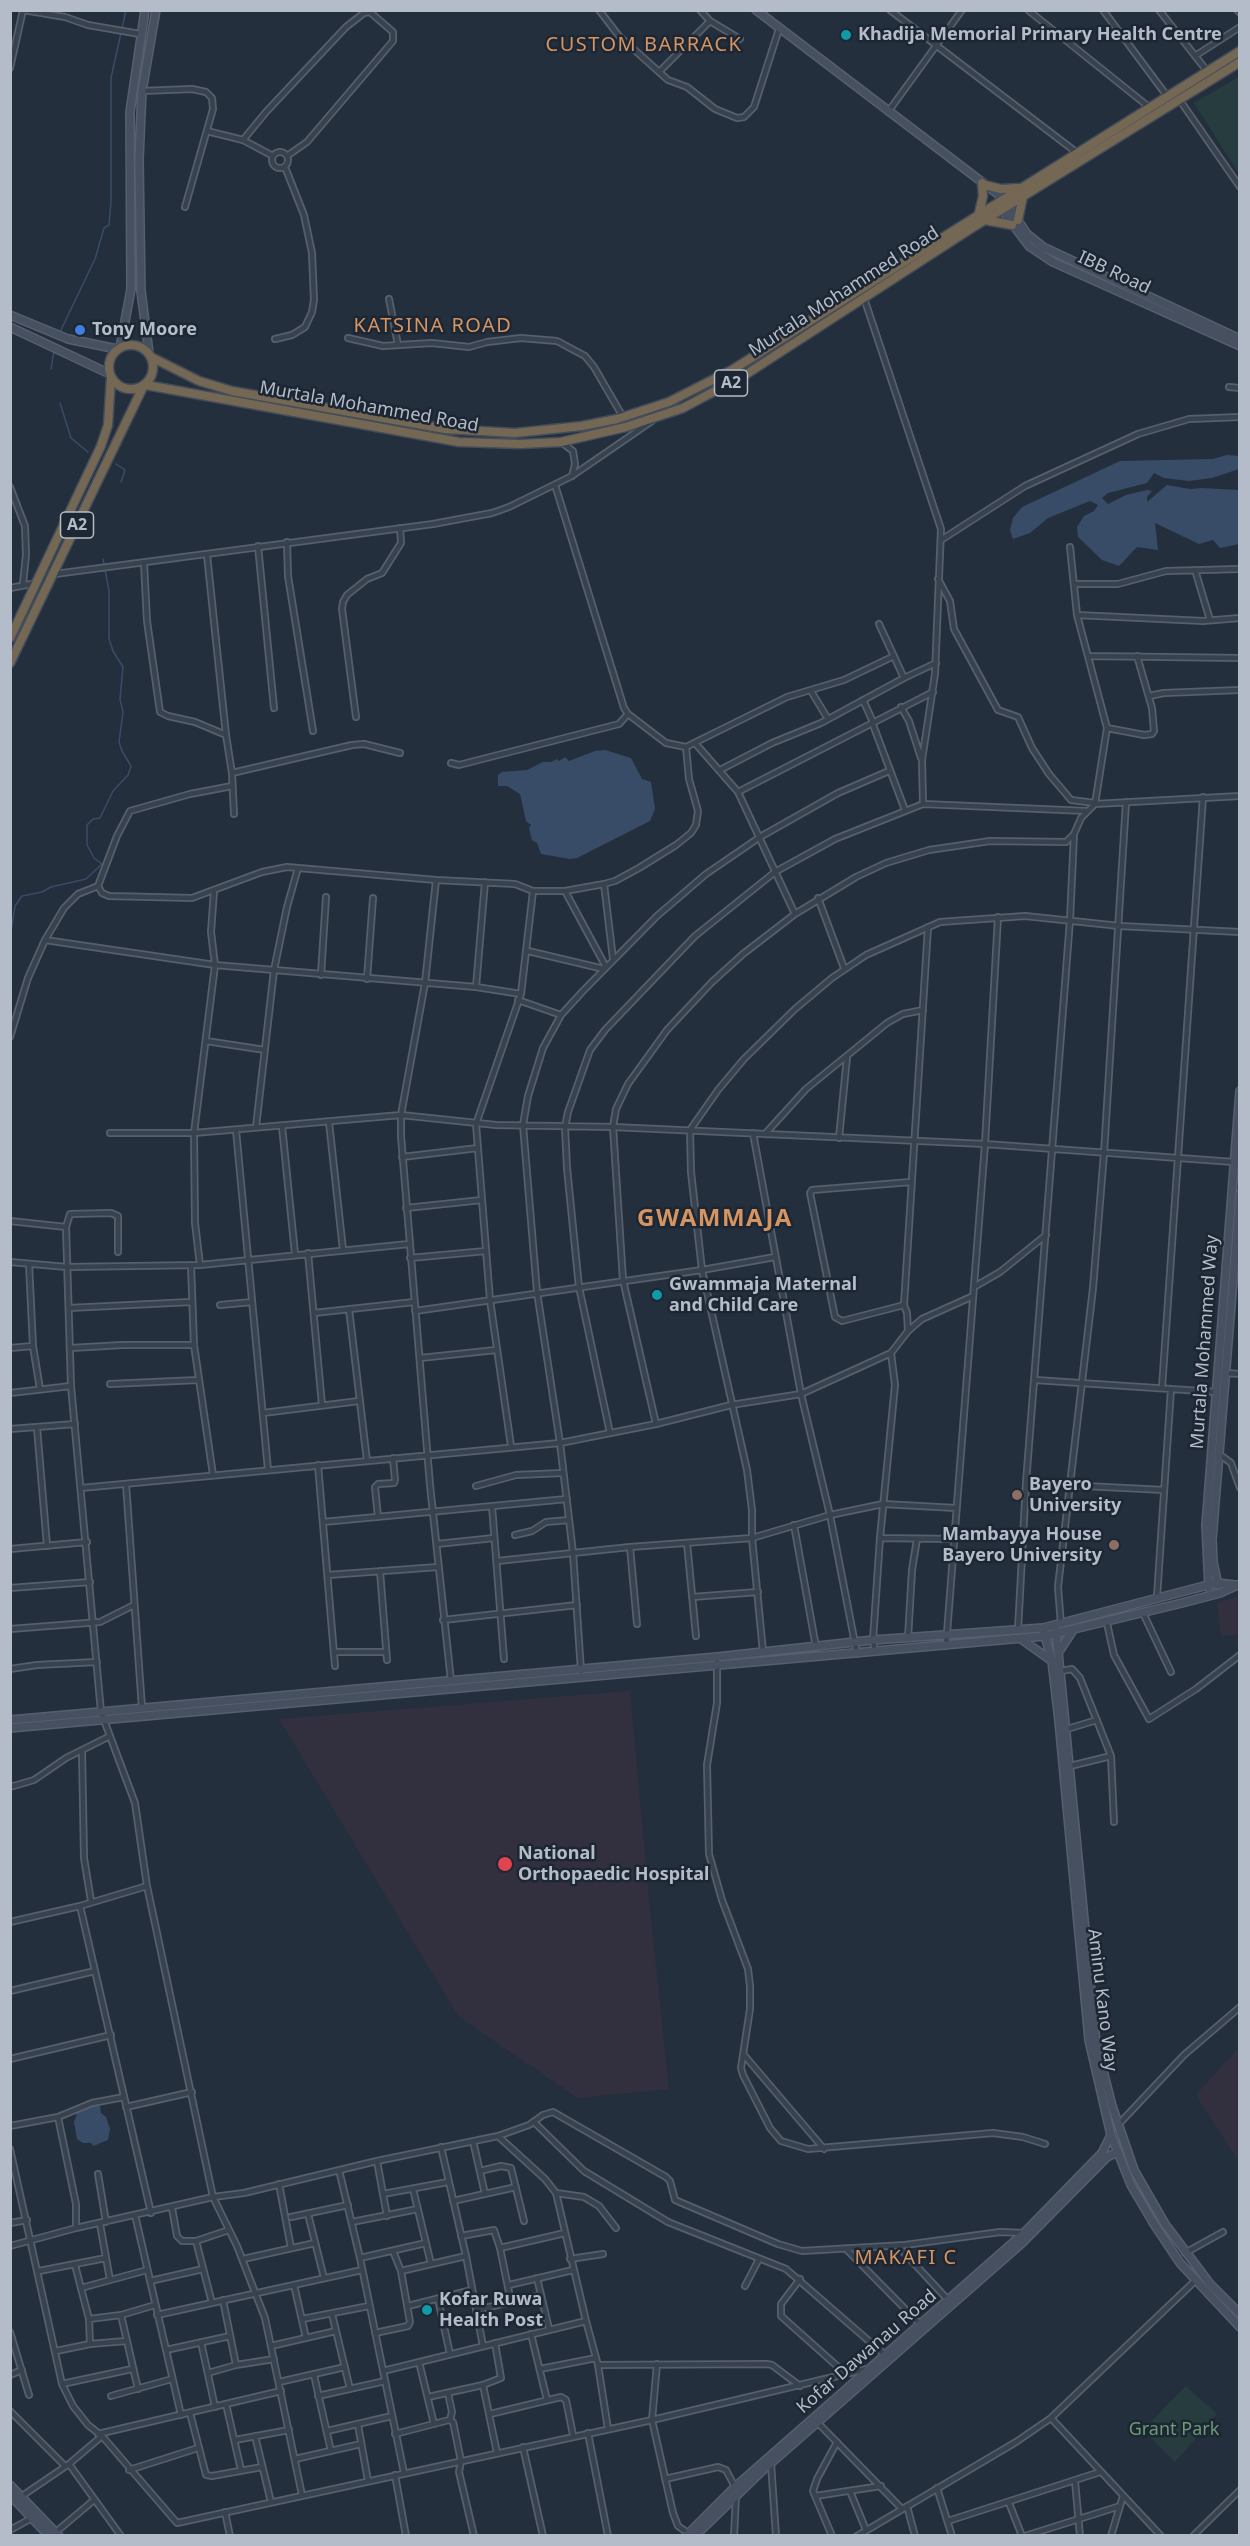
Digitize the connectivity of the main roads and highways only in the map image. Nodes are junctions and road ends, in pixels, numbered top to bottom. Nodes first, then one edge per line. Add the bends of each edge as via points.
1 (145, 10) edge
2 (156, 10) edge
3 (756, 10) edge
4 (1239, 51) edge
5 (1239, 62) edge
6 (983, 184) junction
7 (1021, 192) junction
8 (1002, 204) junction
9 (982, 217) junction
10 (1015, 223) junction
11 (10, 315) edge
12 (10, 327) edge
13 (1239, 339) edge
14 (1239, 346) edge
15 (118, 349) junction
16 (150, 355) junction
17 (110, 375) junction
18 (144, 386) junction
19 (10, 638) edge
20 (10, 663) edge
21 (1239, 1091) edge
22 (1239, 1194) edge
23 (1238, 1233) edge
24 (1206, 1563) junction
25 (1217, 1583) junction
26 (1208, 1584) junction
27 (1237, 1584) edge
28 (1190, 1589) junction
29 (1220, 1593) junction
30 (1210, 1595) junction
31 (1057, 1628) junction
32 (1073, 1630) junction
33 (1044, 1632) junction
34 (1021, 1639) junction
35 (830, 1646) junction
36 (1060, 1653) junction
37 (831, 1656) junction
38 (717, 1661) junction
39 (1052, 1661) junction
40 (10, 1720) edge
41 (10, 1728) edge
42 (1082, 1937) junction
43 (1111, 2135) junction
44 (1118, 2152) junction
45 (1183, 2250) junction
46 (1173, 2253) junction
47 (1238, 2311) edge
48 (1239, 2327) edge
49 (10, 2485) edge
50 (736, 2491) junction
51 (10, 2495) edge
52 (55, 2534) edge
53 (689, 2535) edge

1 - 15 main road via 132,83 128,141 131,289
2 - 16 main road via 142,91 139,159 141,291
3 - 6 main road
4 - 7 highway, Murtala Mohammed Road / A2 via 1076,152
5 - 7 highway, Murtala Mohammed Road / A2
6 - 7 highway
6 - 8 main road
6 - 9 highway
7 - 8 highway, Murtala Mohammed Road / A2
7 - 10 highway
8 - 9 highway, Murtala Mohammed Road / A2
8 - 10 main road, IBB Road
9 - 10 highway
9 - 16 highway, Murtala Mohammed Road / A2 via 732,370 669,402 582,426 515,434 445,429 232,391 199,381
9 - 18 highway, Murtala Mohammed Road / A2 via 745,375 683,408 626,427 561,442 489,444 448,440
10 - 13 main road, IBB Road via 1057,256
10 - 14 main road, IBB Road via 1029,246 1053,262
11 - 15 main road via 68,339
12 - 17 main road
15 - 16 highway, A2 via 136,345
15 - 17 highway, A2 via 110,362
16 - 18 highway, A2 via 153,373
17 - 18 highway, A2 via 126,389
17 - 19 highway, A2 via 108,425 101,446
18 - 20 highway, A2
21 - 24 main road, Murtala Mohammed Way
22 - 23 main road, Murtala Mohammed Way
23 - 25 main road, Murtala Mohammed Way via 1212,1540
24 - 26 main road, Murtala Mohammed Way
24 - 28 main road via 1200,1581
25 - 26 main road
25 - 27 main road
25 - 29 main road, Murtala Mohammed Way
26 - 28 main road
26 - 30 main road, Murtala Mohammed Way
27 - 29 main road
28 - 31 main road
29 - 30 main road
30 - 32 main road
31 - 32 main road
31 - 33 main road
31 - 36 main road, Aminu Kano Way
32 - 36 main road
33 - 34 main road
33 - 35 main road via 1018,1630
33 - 39 main road, Aminu Kano Way
34 - 37 main road
34 - 39 main road
35 - 37 main road
35 - 38 main road
36 - 42 main road, Aminu Kano Way
37 - 38 main road
38 - 40 main road via 581,1669
38 - 41 main road via 452,1690
39 - 42 main road, Aminu Kano Way
42 - 43 main road, Aminu Kano Way via 1089,2040
42 - 45 main road, Aminu Kano Way via 1096,2043 1118,2126 1138,2179
43 - 44 main road, Aminu Kano Way
43 - 50 main road, Kofar Dawanau Road via 1102,2153 1024,2233
44 - 46 main road, Aminu Kano Way via 1131,2185
44 - 50 main road, Kofar Dawanau Road via 1107,2157 1022,2243
45 - 46 main road
45 - 47 main road, Aminu Kano Way
46 - 48 main road, Aminu Kano Way
49 - 52 main road
50 - 53 main road, Kofar Dawanau Road
51 - 52 main road

